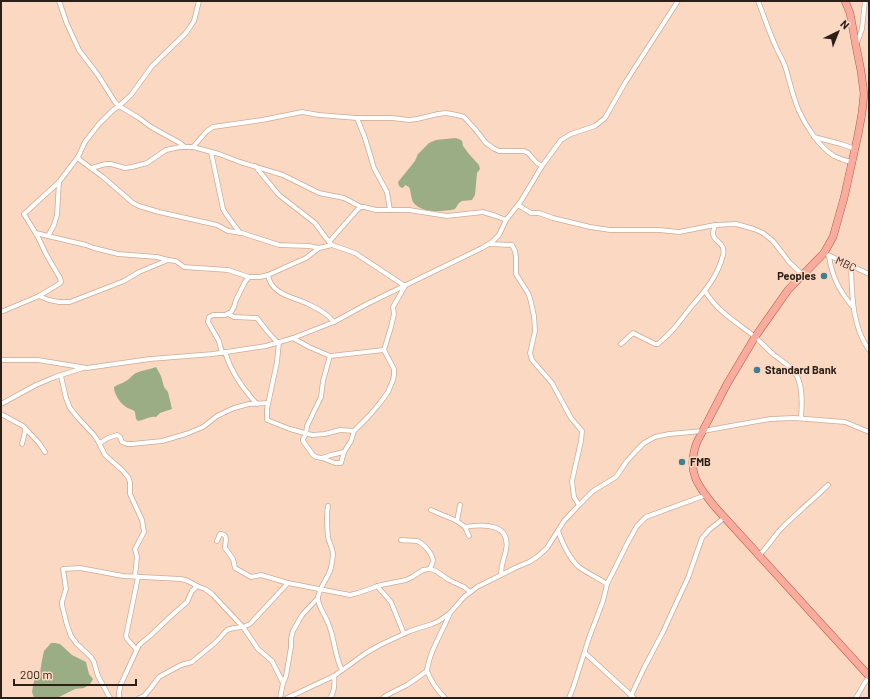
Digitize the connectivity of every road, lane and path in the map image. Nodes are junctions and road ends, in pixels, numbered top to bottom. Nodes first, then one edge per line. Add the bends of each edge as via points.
1 (59, 1) edge
2 (199, 1) edge
3 (678, 1) edge
4 (758, 1) edge
5 (845, 1) edge
6 (865, 1) edge
7 (856, 46) junction
8 (119, 106) junction
9 (357, 118) junction
10 (814, 137) junction
11 (185, 147) junction
12 (193, 147) junction
13 (855, 149) junction
14 (211, 152) junction
15 (78, 157) junction
16 (852, 162) junction
17 (254, 166) junction
18 (542, 166) junction
19 (92, 168) junction
20 (59, 182) junction
21 (518, 205) junction
22 (361, 207) junction
23 (390, 210) junction
24 (506, 220) junction
25 (715, 225) junction
26 (36, 233) junction
27 (240, 233) junction
28 (48, 236) junction
29 (331, 244) junction
30 (490, 244) junction
31 (320, 248) junction
32 (827, 254) junction
33 (168, 260) junction
34 (851, 266) junction
35 (869, 274) edge
36 (803, 275) junction
37 (268, 276) junction
38 (249, 277) junction
39 (405, 286) junction
40 (705, 291) junction
41 (39, 296) junction
42 (853, 306) junction
43 (1, 312) edge
44 (228, 314) junction
45 (334, 322) junction
46 (755, 337) junction
47 (293, 338) junction
48 (279, 343) junction
49 (621, 344) dead end
50 (384, 350) junction
51 (869, 350) edge
52 (223, 352) junction
53 (330, 356) junction
54 (1, 360) edge
55 (87, 368) junction
56 (61, 376) junction
57 (268, 403) junction
58 (1, 404) edge
59 (257, 404) junction
60 (1, 414) edge
61 (801, 418) junction
62 (25, 428) junction
63 (354, 431) junction
64 (703, 431) junction
65 (869, 432) edge
66 (306, 434) junction
67 (100, 443) junction
68 (22, 444) dead end
69 (45, 452) dead end
70 (344, 452) junction
71 (322, 458) junction
72 (828, 485) dead end
73 (706, 495) junction
74 (579, 505) junction
75 (328, 506) dead end
76 (460, 506) dead end
77 (432, 510) dead end
78 (724, 518) junction
79 (456, 521) junction
80 (465, 527) junction
81 (558, 531) junction
82 (469, 536) dead end
83 (401, 540) dead end
84 (217, 541) dead end
85 (759, 555) junction
86 (430, 569) junction
87 (501, 575) junction
88 (136, 577) junction
89 (288, 583) junction
90 (607, 584) junction
91 (197, 586) junction
92 (377, 586) junction
93 (320, 589) junction
94 (470, 592) junction
95 (318, 598) junction
96 (450, 613) junction
97 (243, 627) junction
98 (404, 634) junction
99 (136, 649) junction
100 (585, 653) junction
101 (342, 670) junction
102 (427, 671) junction
103 (334, 676) junction
104 (869, 676) edge
105 (283, 683) junction
106 (632, 697) edge
107 (110, 698) edge
108 (119, 698) edge
109 (139, 698) edge
110 (280, 698) edge
111 (287, 698) edge
112 (330, 698) edge
113 (383, 698) edge
114 (445, 698) edge
115 (569, 698) edge
116 (856, 698) edge

1 - 8 street via 79,50
2 - 8 street via 194,21 185,34 152,66 135,90
3 - 18 street via 603,120 595,126 566,136
4 - 10 street via 786,68 799,111
5 - 7 main road via 850,13
6 - 7 street via 862,29
7 - 13 main road via 864,94
8 - 11 street
8 - 15 street via 95,129
9 - 12 street via 302,112 213,127
9 - 18 street via 413,120 442,114 457,115 466,119 492,148 499,151 524,150
9 - 23 street via 374,168 387,192
10 - 13 street
10 - 16 street via 834,156
11 - 12 street
11 - 19 street via 166,150 147,163 132,167 102,164
12 - 14 street
13 - 16 main road
14 - 17 street
14 - 27 street via 223,209
15 - 19 street
15 - 20 street
16 - 32 main road
17 - 22 street via 283,175 323,195 344,198
17 - 29 street via 279,195 315,224
18 - 21 street
19 - 27 street via 139,206
20 - 26 street via 24,214
20 - 28 street via 57,215
21 - 24 street
21 - 25 street via 531,213 610,230 679,232
22 - 23 street
22 - 29 street
23 - 24 street via 447,216 483,212
24 - 30 street via 499,235
25 - 36 street via 736,224 763,233
25 - 40 street via 714,237 724,249 718,270
26 - 28 street
26 - 41 street via 61,282
27 - 31 street via 279,245
28 - 33 street via 118,254
29 - 31 street
29 - 39 street via 355,253
30 - 39 street
30 - 74 street via 512,245 515,251 516,274 529,296 535,321 531,356 552,383 571,418 582,431 572,481 574,497
31 - 37 street via 306,258
32 - 34 street, MBC
32 - 36 main road
32 - 42 street via 837,284
33 - 38 street via 176,261 184,267 228,270
33 - 41 street via 70,302 63,303
34 - 35 street, MBC
34 - 42 street
36 - 46 main road via 788,290
37 - 38 street
37 - 45 street via 270,283 287,297 314,307
38 - 44 street via 244,282 232,312
39 - 45 street
39 - 50 street via 393,307 394,314
40 - 46 street via 728,317
40 - 49 street via 658,344 632,333
41 - 43 street
42 - 51 street via 860,333
44 - 48 street via 234,317 257,318
44 - 52 street via 213,315 208,319
45 - 47 street
46 - 61 street via 797,375 801,391
46 - 64 main road
47 - 48 street
47 - 53 street
48 - 52 street
48 - 57 street
50 - 53 street
50 - 63 street via 394,369 393,380 380,403
52 - 55 street
52 - 59 street via 234,374
53 - 66 street via 321,397 307,426
54 - 55 street via 38,360
55 - 56 street
56 - 58 street via 36,385
56 - 67 street via 70,408
57 - 59 street
57 - 66 street via 267,420
59 - 67 street via 234,408 200,428 165,440 127,444 117,435
60 - 62 street
61 - 64 street via 770,420
61 - 65 street via 845,422
62 - 68 street
62 - 69 street
63 - 66 street
63 - 70 street
64 - 73 main road via 694,450 692,465 696,480
64 - 74 street via 669,434 651,439 636,451 616,477
66 - 71 street via 302,439 303,443 314,456
67 - 88 street via 105,455 119,466 129,480 130,494 142,520 144,532 135,549
70 - 71 street
70 - 71 street via 340,463
72 - 85 street via 796,514
73 - 78 main road
73 - 90 street via 644,519 637,526
74 - 81 street
75 - 93 street via 328,536 333,556 331,570
76 - 79 street
77 - 79 street
78 - 85 main road
78 - 106 street via 702,538 688,578
79 - 80 street
80 - 82 street
80 - 87 street via 480,525 497,528 506,538
81 - 87 street via 542,553
81 - 90 street via 575,563
83 - 86 street via 417,541 424,546 433,561
84 - 89 street via 220,534 226,536 225,548 233,559 235,569 251,577 261,575
85 - 104 main road
86 - 92 street via 423,570 406,580
86 - 94 street
87 - 94 street
88 - 91 street via 181,579
88 - 99 street via 126,636
88 - 107 street via 80,568 63,569 66,589 62,605 68,629 76,644 91,657
89 - 93 street
89 - 97 street via 250,624
90 - 100 street
91 - 97 street via 212,594
91 - 99 street via 185,604
92 - 93 street via 352,594
92 - 98 street via 391,602
93 - 95 street
94 - 96 street
95 - 101 street via 320,608 329,624 336,658
95 - 105 street via 299,619 292,635
96 - 98 street via 432,624
96 - 102 street via 431,655
97 - 105 street via 256,646 272,661
97 - 109 street via 228,630 192,662 159,677 150,690
98 - 101 street via 372,649
99 - 108 street via 121,684
100 - 106 street
100 - 115 street
101 - 103 street
102 - 113 street
102 - 114 street via 434,686
103 - 111 street
103 - 112 street via 335,686
104 - 116 street
105 - 110 street

